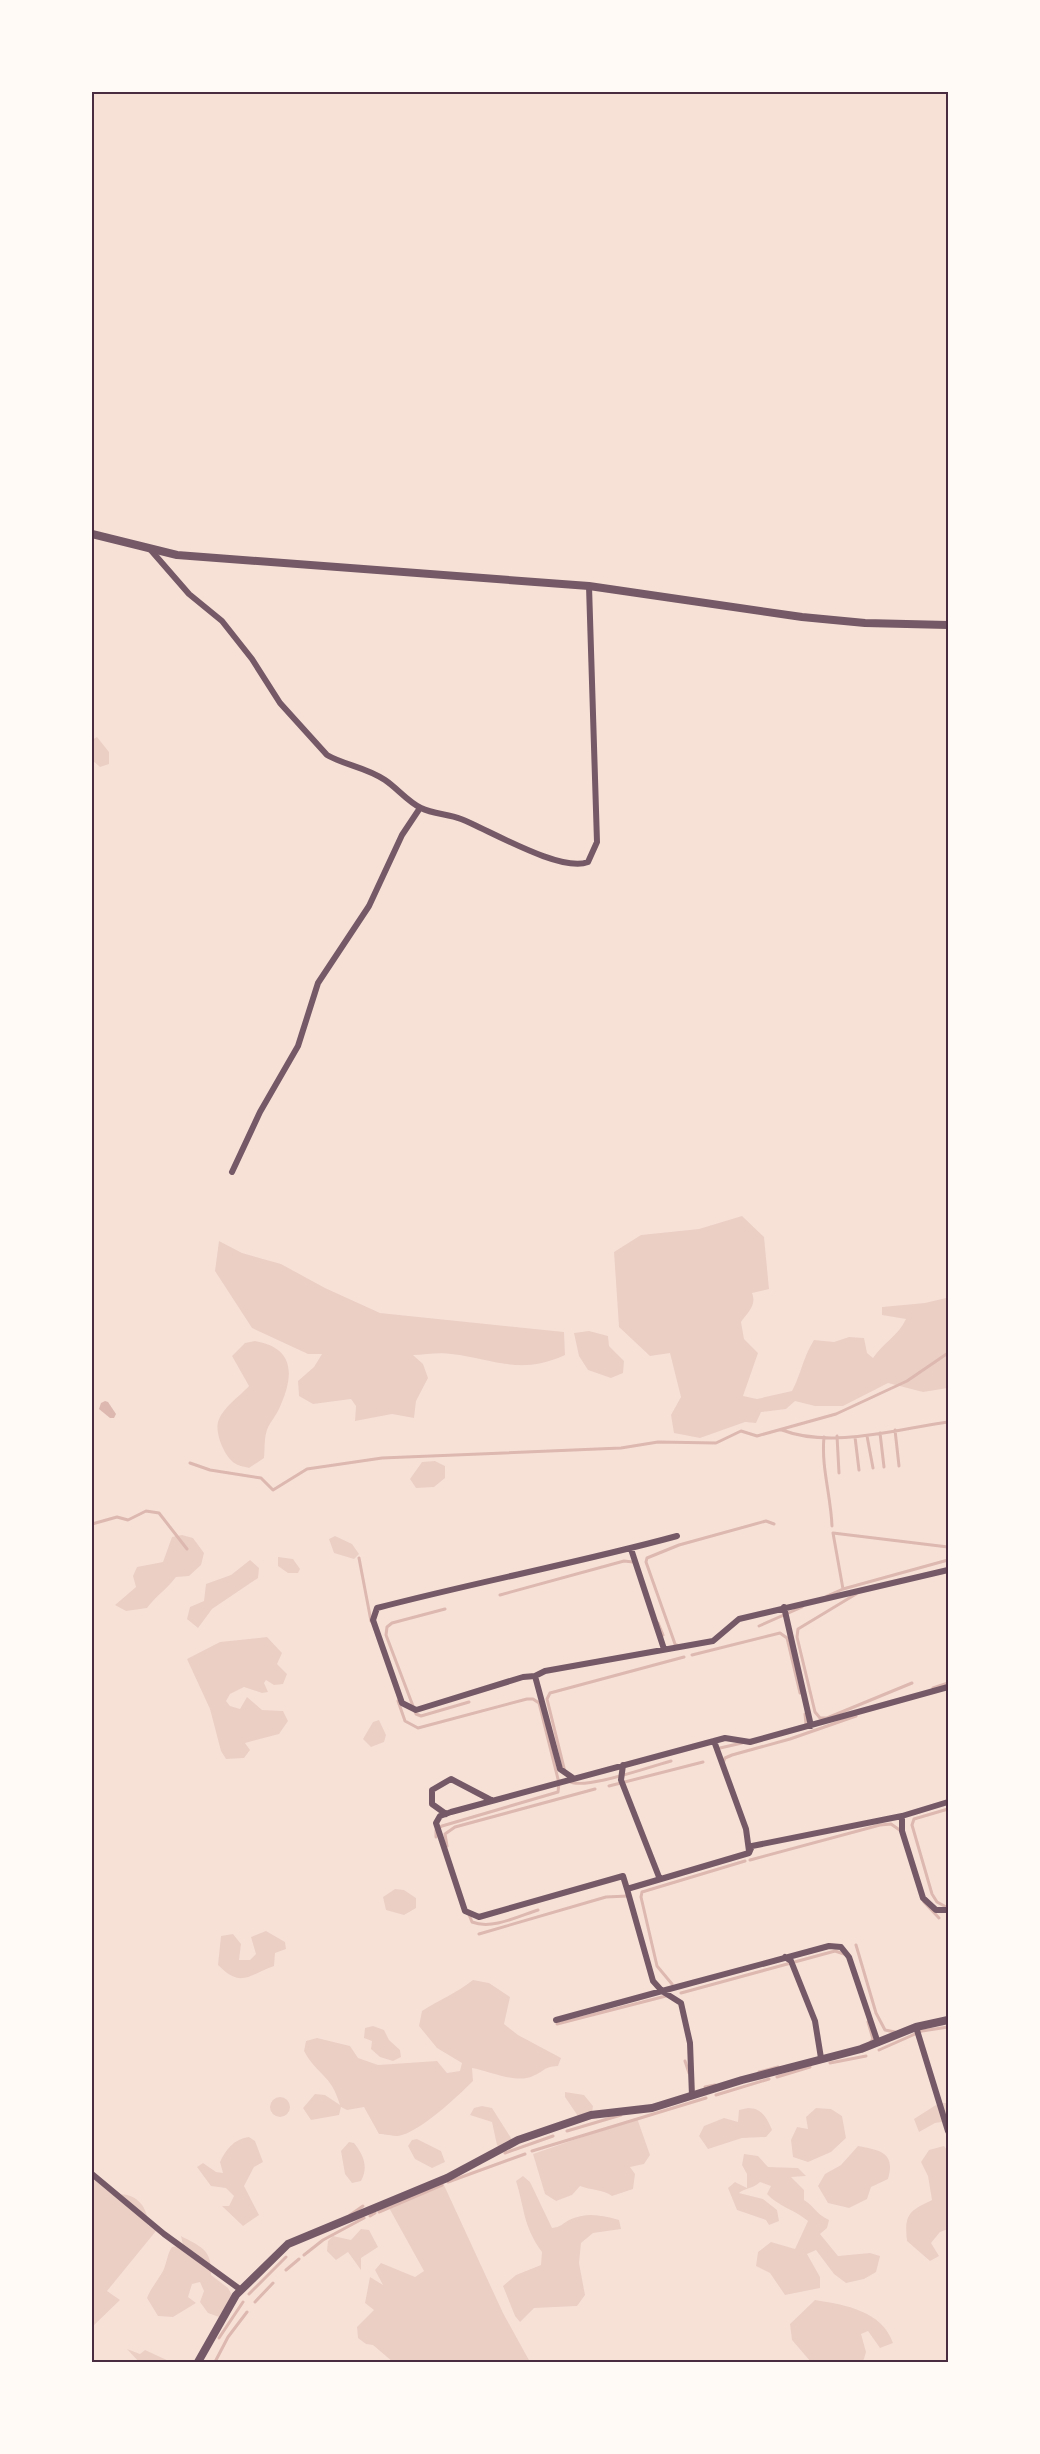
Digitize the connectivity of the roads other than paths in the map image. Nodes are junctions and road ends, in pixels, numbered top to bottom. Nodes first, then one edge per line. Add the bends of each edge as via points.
1 (92, 534) edge
2 (149, 548) junction
3 (590, 586) junction
4 (948, 625) edge
5 (420, 808) junction
6 (232, 1172) dead end
7 (677, 1536) dead end
8 (631, 1548) junction
9 (948, 1570) edge
10 (784, 1606) junction
11 (664, 1649) junction
12 (535, 1676) junction
13 (948, 1687) edge
14 (811, 1726) junction
15 (714, 1741) junction
16 (623, 1765) junction
17 (560, 1769) junction
18 (573, 1778) junction
19 (554, 1784) junction
20 (492, 1801) junction
21 (948, 1802) edge
22 (446, 1814) junction
23 (902, 1816) junction
24 (749, 1853) junction
25 (659, 1877) junction
26 (627, 1889) junction
27 (948, 1910) edge
28 (785, 1957) junction
29 (662, 1991) junction
30 (556, 2020) dead end
31 (948, 2020) edge
32 (916, 2027) junction
33 (878, 2043) junction
34 (821, 2058) junction
35 (692, 2096) junction
36 (948, 2131) edge
37 (92, 2174) edge
38 (241, 2290) junction
39 (198, 2362) edge

1 - 2 street
2 - 3 street via 177,555 257,562
2 - 5 street via 189,594 222,621 280,703 327,755 386,781
3 - 4 street via 802,617
3 - 5 street via 597,842 588,862 580,866 548,857 459,818
5 - 6 street via 398,843 369,906 318,983 298,1046 260,1112
7 - 8 street
8 - 11 street
8 - 12 street via 377,1608 373,1620 402,1703 416,1710
9 - 10 street
10 - 11 street via 740,1619 713,1641
10 - 14 street
11 - 12 street via 544,1671
12 - 17 street
13 - 14 street
14 - 15 street via 750,1742 725,1738
15 - 16 street
15 - 24 street via 746,1829
16 - 18 street
16 - 25 street via 621,1780
17 - 18 street
17 - 19 street
18 - 19 street
19 - 20 street
20 - 22 street
20 - 22 street via 451,1779 432,1790 432,1804
21 - 23 street
22 - 26 street via 435,1823 465,1911 478,1917 623,1876
23 - 24 street via 752,1846
23 - 27 street via 902,1831 923,1898 936,1910
24 - 25 street
25 - 26 street
26 - 29 street via 653,1981
28 - 29 street
28 - 33 street via 829,1946 842,1947
28 - 34 street via 791,1961 814,2021
29 - 30 street
29 - 35 street via 681,2003 690,2043
31 - 32 street
32 - 33 street
32 - 36 street
33 - 34 street
34 - 35 street
35 - 38 street via 652,2108 591,2115 518,2140 447,2178 288,2244
37 - 38 street via 164,2234
38 - 39 street

